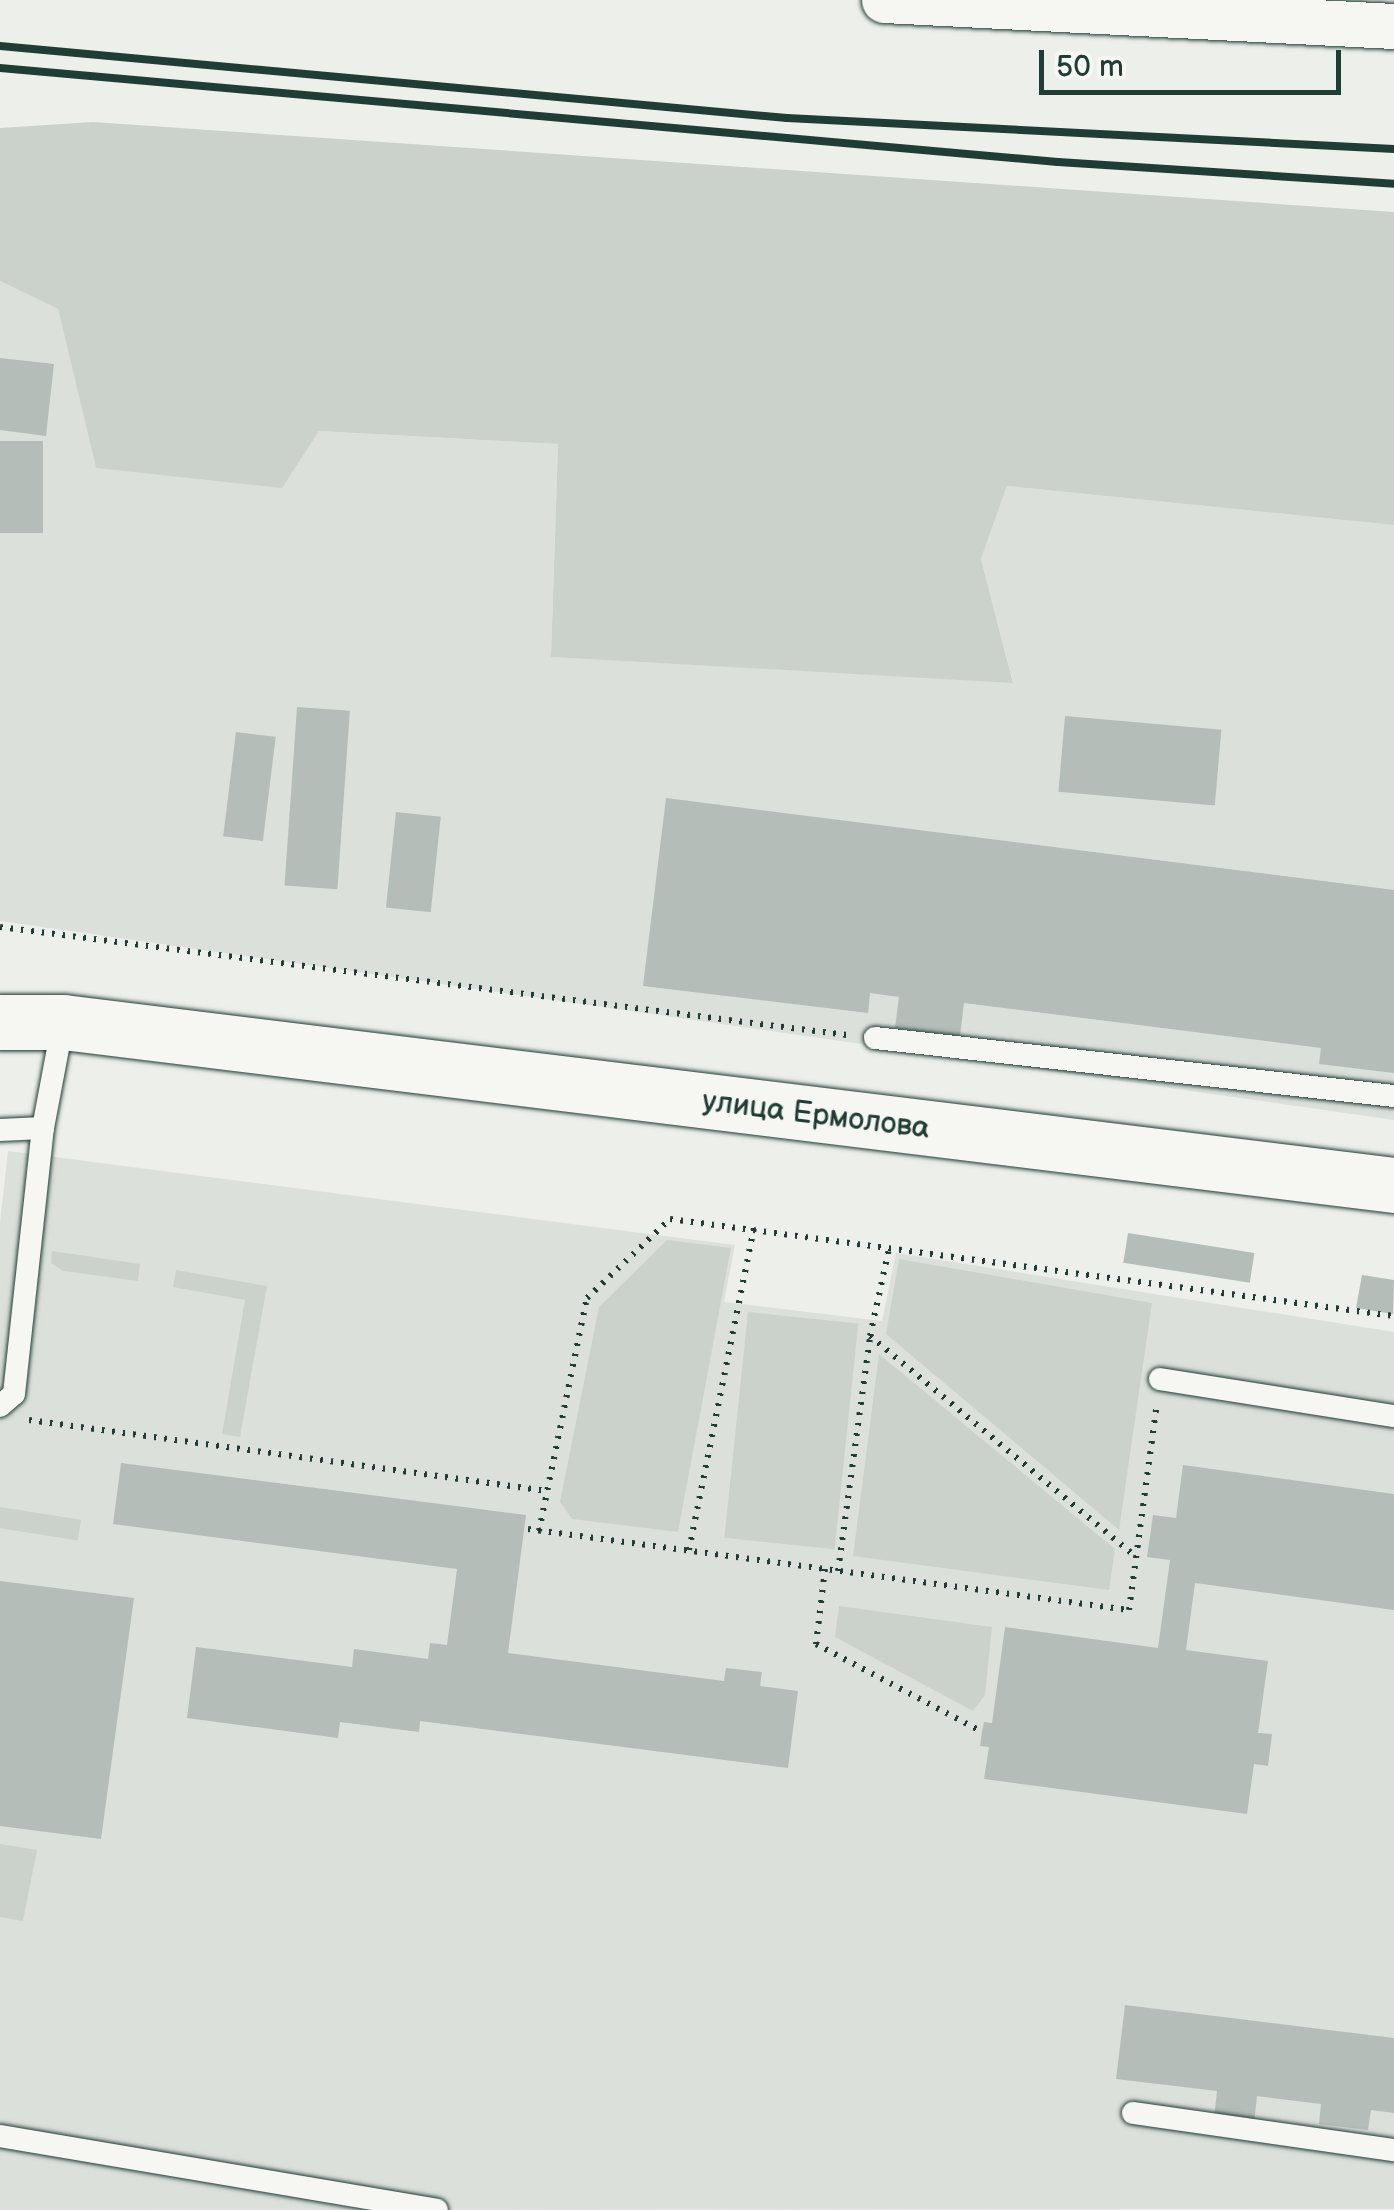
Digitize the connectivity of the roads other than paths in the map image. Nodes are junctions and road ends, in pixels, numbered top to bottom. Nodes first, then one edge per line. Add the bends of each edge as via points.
1 (884, 0) edge
2 (1394, 26) edge
3 (0, 998) edge
4 (0, 1022) edge
5 (63, 1022) junction
6 (876, 1038) road end
7 (238, 1043) junction
8 (1394, 1096) edge
9 (43, 1128) junction
10 (0, 1130) edge
11 (1394, 1185) edge
12 (1160, 1379) road end
13 (10, 1412) edge
14 (1394, 1416) edge
15 (1133, 2113) dead end
16 (0, 2136) edge
17 (1394, 2150) edge
18 (436, 2210) edge

1 - 2 street
3 - 7 main road, улица Ермолова
4 - 5 main road, улица Ермолова
5 - 7 main road, улица Ермолова
5 - 9 lane
6 - 8 lane
7 - 11 main road, улица Ермолова
9 - 10 lane
9 - 13 lane
12 - 14 lane
15 - 17 lane
16 - 18 lane

